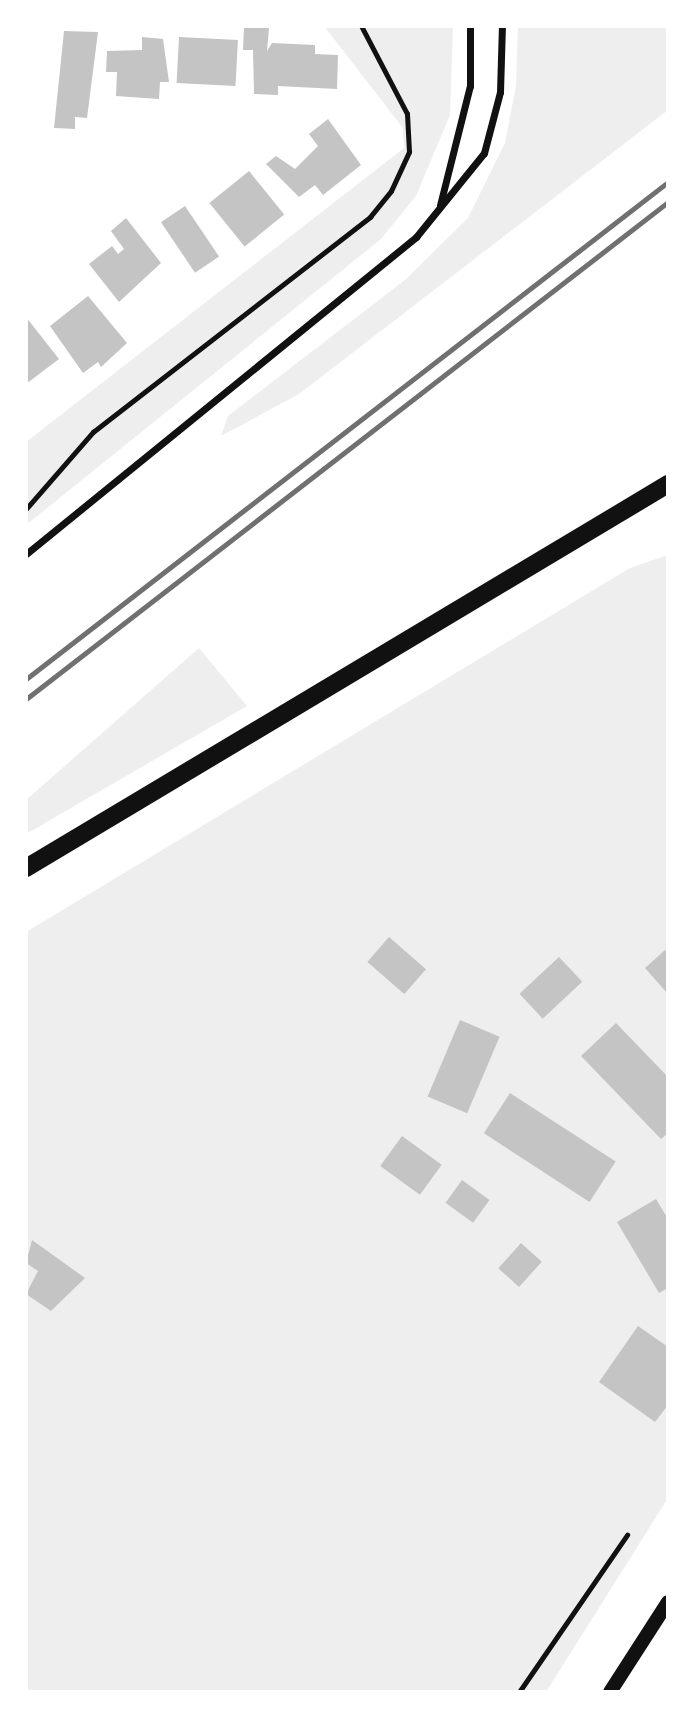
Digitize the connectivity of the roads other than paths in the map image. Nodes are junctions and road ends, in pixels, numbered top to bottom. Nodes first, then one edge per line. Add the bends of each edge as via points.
1 (470, 26) edge
2 (502, 26) edge
3 (439, 209) junction
4 (668, 484) edge
5 (26, 554) edge
6 (26, 868) edge
7 (627, 1535) dead end
8 (668, 1602) edge
9 (519, 1692) edge
10 (610, 1692) edge

1 - 3 street via 470,86
2 - 3 street via 502,71 489,138 477,168
3 - 5 street via 384,267
4 - 6 main road
7 - 9 lane
8 - 10 main road

